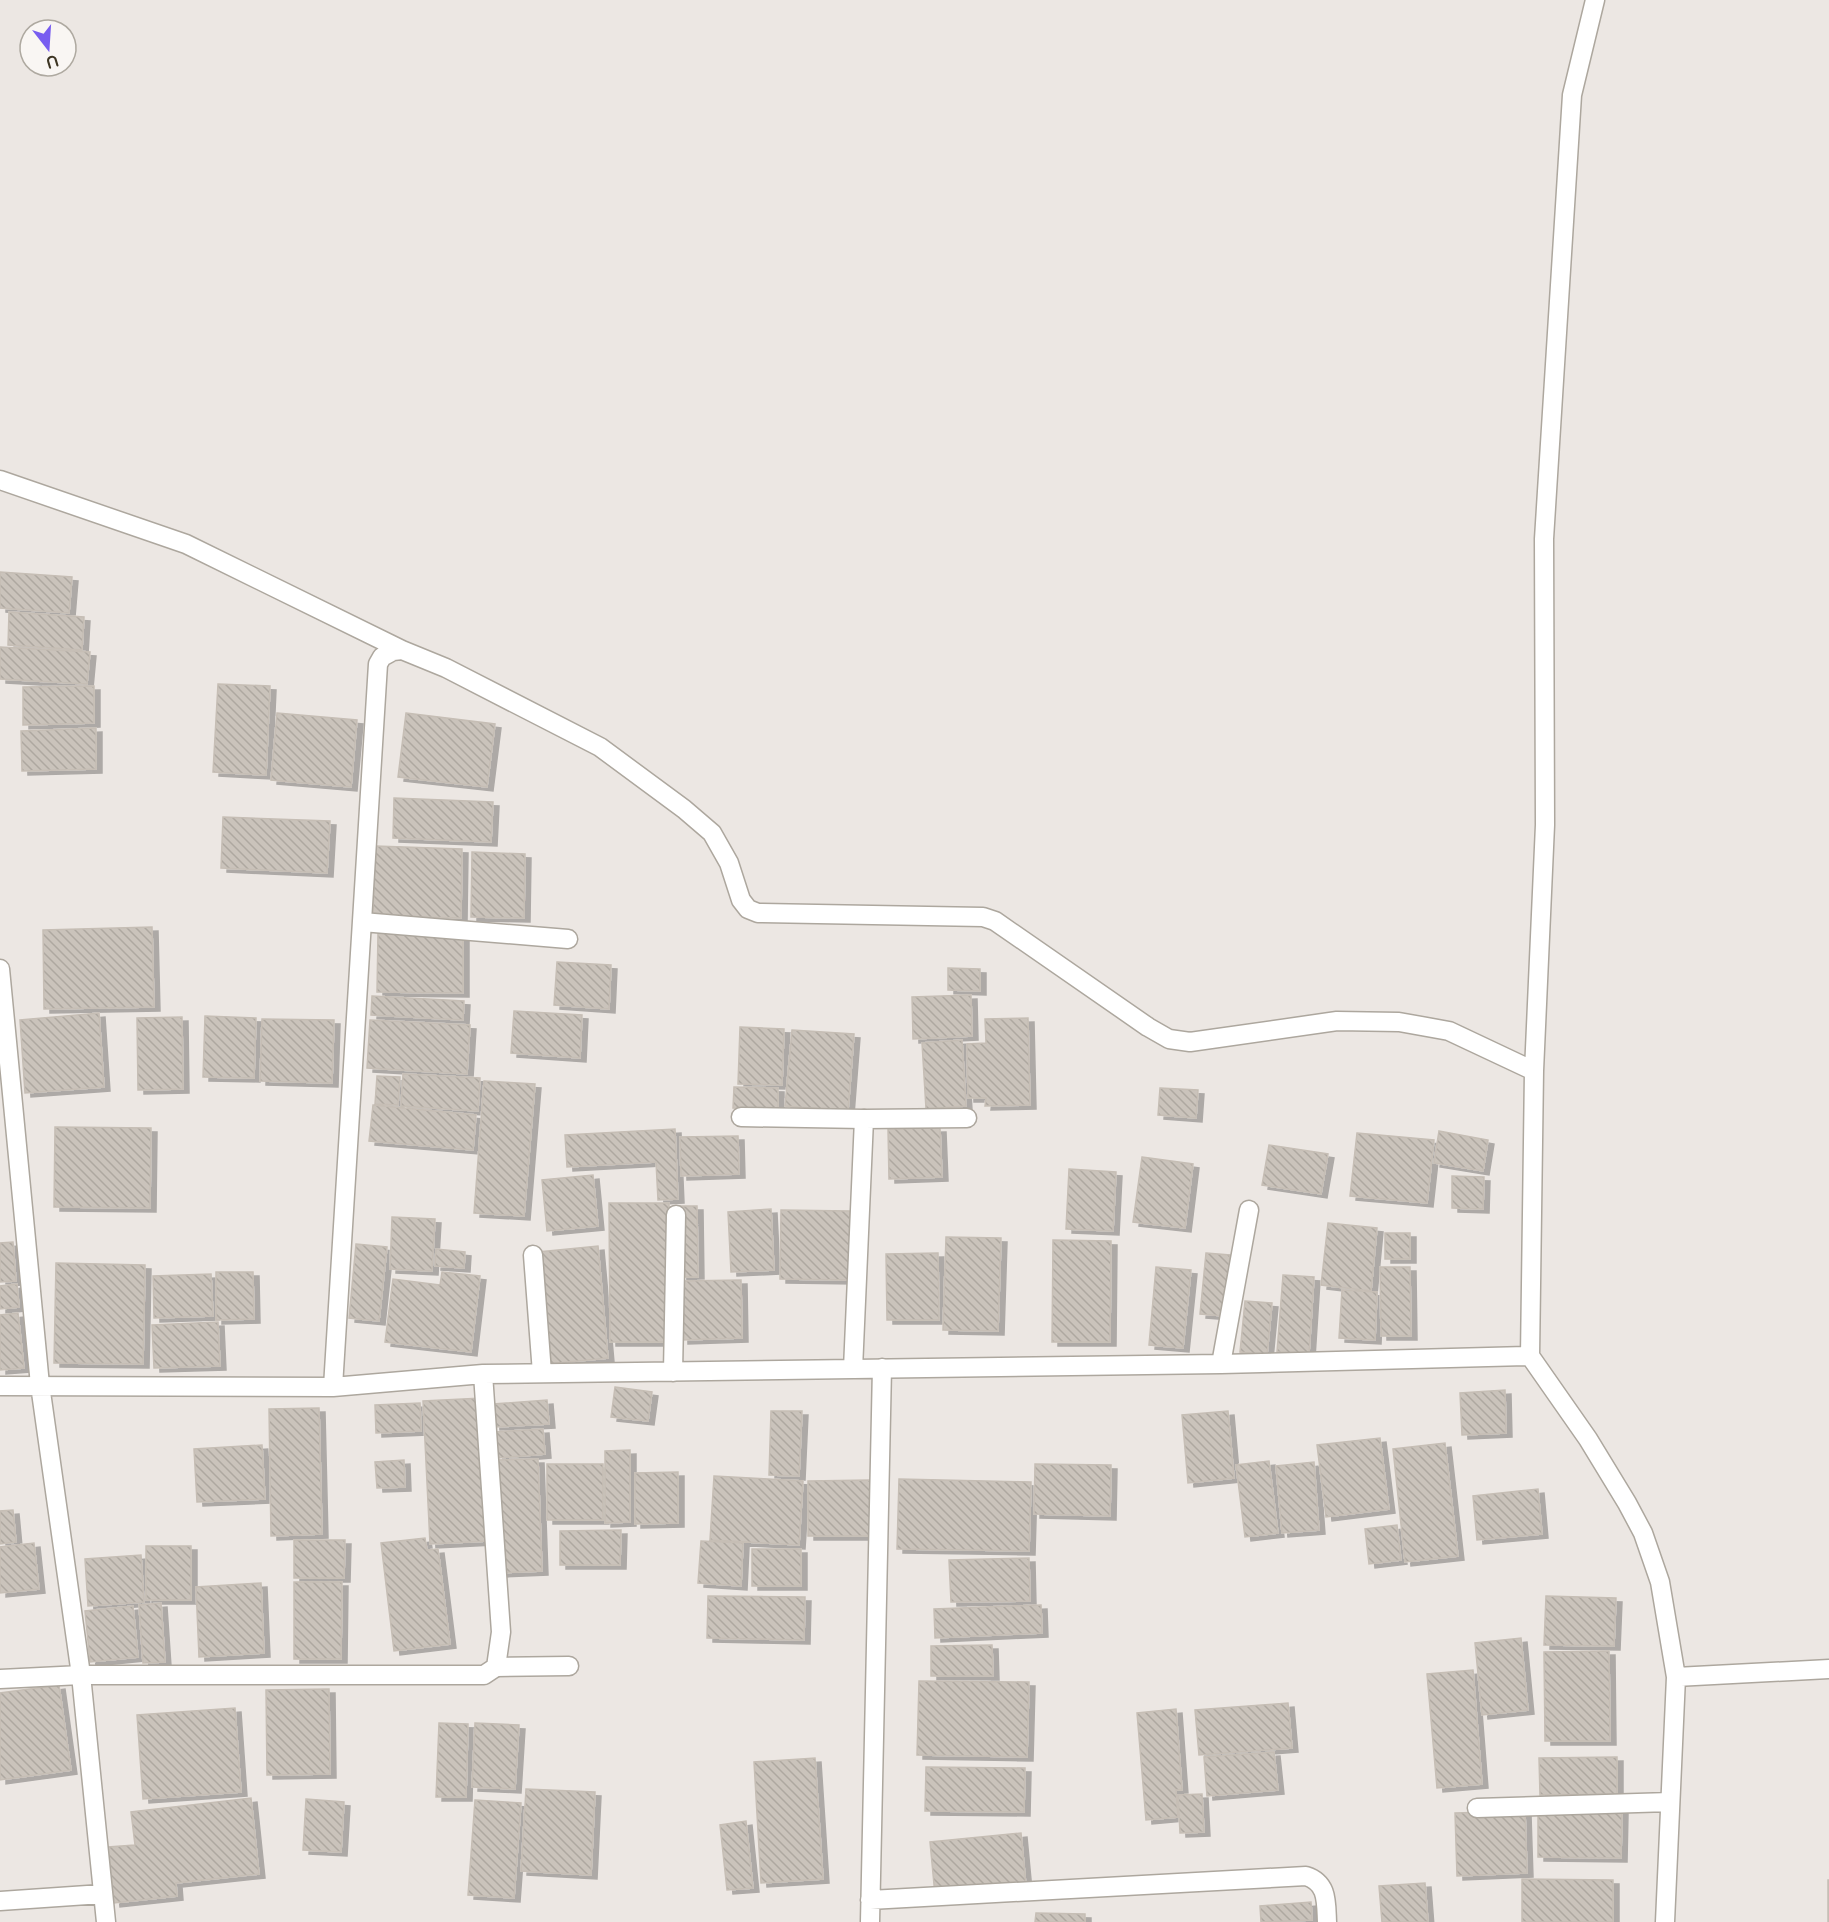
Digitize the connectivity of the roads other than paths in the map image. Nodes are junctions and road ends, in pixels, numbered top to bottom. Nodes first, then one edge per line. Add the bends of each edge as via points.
1 (1595, 0) edge
2 (0, 480) edge
3 (402, 650) junction
4 (362, 922) junction
5 (568, 939) dead end
6 (0, 969) edge
7 (1534, 1071) junction
8 (5, 1074) edge
9 (741, 1117) dead end
10 (967, 1118) dead end
11 (864, 1119) junction
12 (1249, 1210) dead end
13 (676, 1215) dead end
14 (533, 1255) dead end
15 (1530, 1356) junction
16 (1221, 1364) junction
17 (882, 1368) junction
18 (853, 1369) junction
19 (673, 1372) junction
20 (542, 1373) junction
21 (483, 1374) junction
22 (40, 1385) junction
23 (0, 1386) edge
24 (333, 1387) junction
25 (569, 1666) dead end
26 (496, 1667) junction
27 (1829, 1669) edge
28 (81, 1674) junction
29 (1676, 1677) junction
30 (0, 1679) edge
31 (1670, 1802) junction
32 (1477, 1808) dead end
33 (102, 1893) junction
34 (870, 1900) junction
35 (0, 1901) edge
36 (106, 1922) edge
37 (870, 1922) edge
38 (1326, 1922) edge
39 (1665, 1922) edge

1 - 7 street via 1572,94 1544,538 1545,825
2 - 3 street via 186,544
3 - 4 street via 382,657 378,664
3 - 7 street via 466,678 600,747 675,802 712,833 729,863 741,900 758,913 983,917 995,921 1169,1040 1190,1042 1337,1021 1399,1022 1449,1031
4 - 5 street
4 - 24 street
6 - 8 street
7 - 15 street
8 - 22 street
9 - 11 street
10 - 11 street
11 - 18 street
12 - 16 street
13 - 19 street
14 - 20 street
15 - 16 street
15 - 29 street via 1588,1439 1643,1533 1660,1582
16 - 17 street
17 - 18 street
17 - 34 street
18 - 19 street
19 - 20 street
20 - 21 street
21 - 24 street
21 - 26 street via 501,1632
22 - 23 street
22 - 24 street
22 - 28 street
25 - 26 street
26 - 28 street via 484,1675
27 - 29 street
28 - 30 street
28 - 33 street
29 - 31 street
31 - 32 street
31 - 39 street
33 - 35 street
33 - 36 street
34 - 37 street
34 - 38 street via 1306,1876 1317,1879 1323,1888

